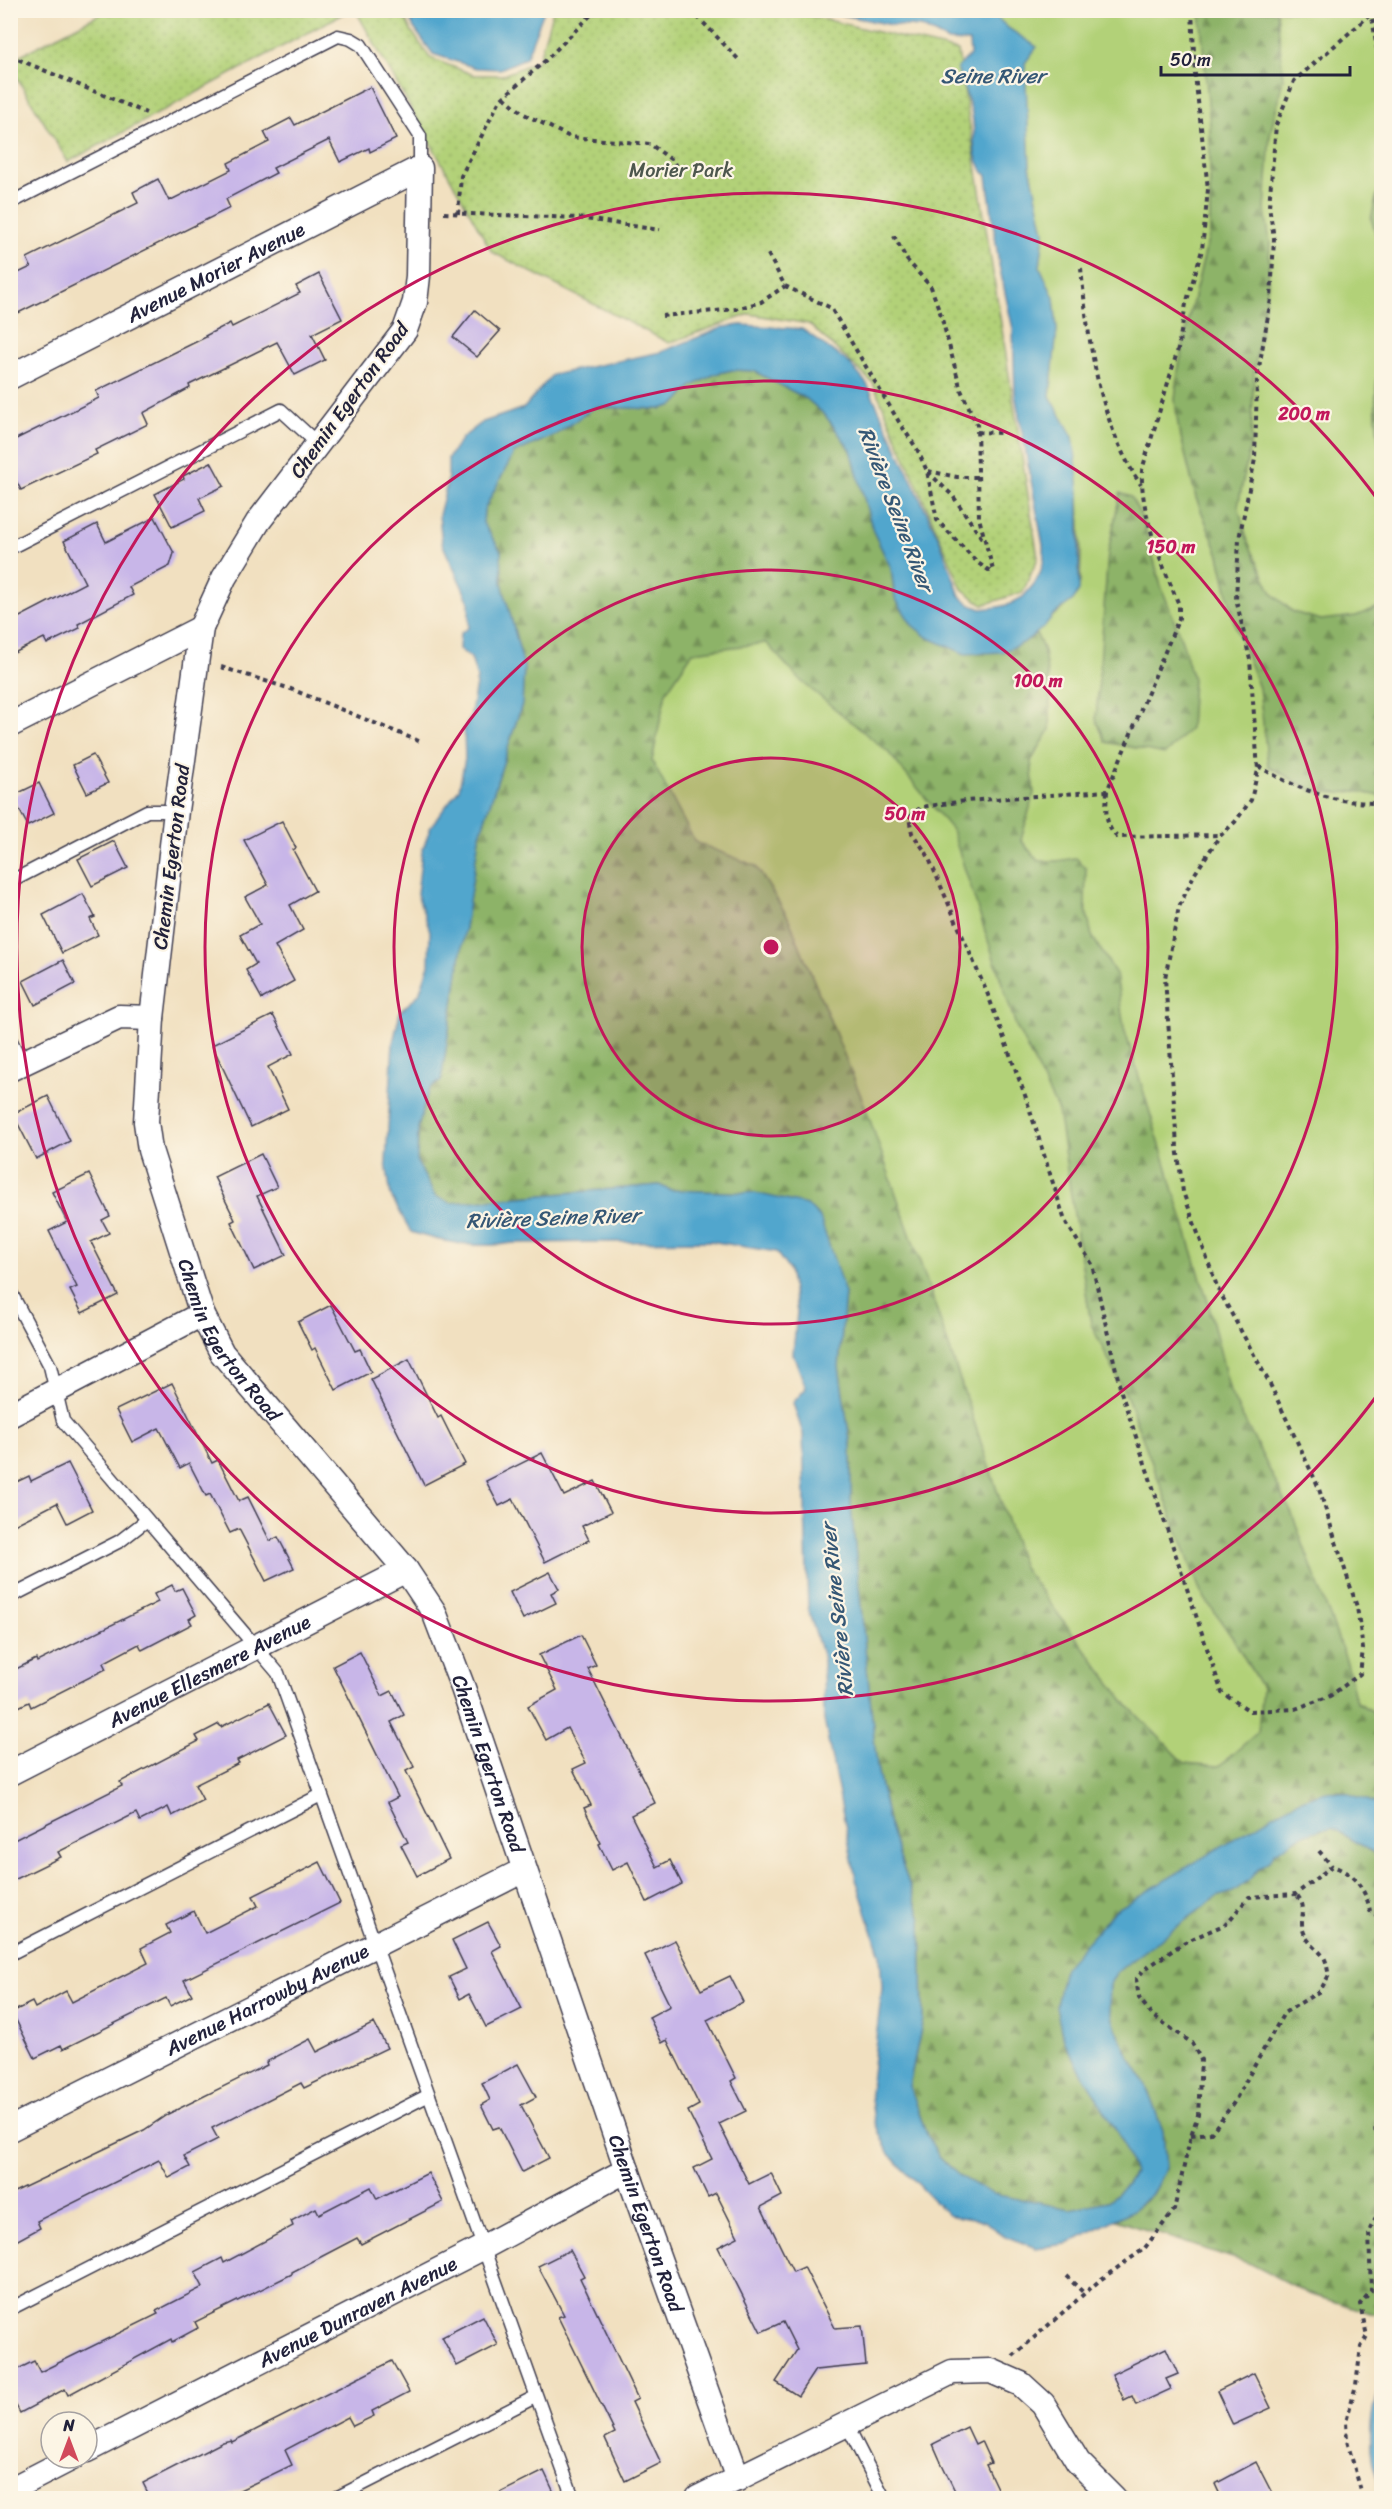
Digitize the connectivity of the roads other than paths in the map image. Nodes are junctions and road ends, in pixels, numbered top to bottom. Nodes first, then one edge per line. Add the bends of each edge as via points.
1 (420, 168) junction
2 (10, 203) edge
3 (10, 377) edge
4 (318, 444) junction
5 (10, 548) edge
6 (201, 628) junction
7 (10, 726) edge
8 (176, 811) junction
9 (10, 882) edge
10 (152, 1018) junction
11 (10, 1039) edge
12 (16, 1066) edge
13 (10, 1291) edge
14 (202, 1314) junction
15 (55, 1392) junction
16 (10, 1415) edge
17 (147, 1520) junction
18 (406, 1570) junction
19 (10, 1597) edge
20 (254, 1648) junction
21 (10, 1773) edge
22 (321, 1795) junction
23 (524, 1870) junction
24 (374, 1946) junction
25 (10, 1954) edge
26 (429, 2095) junction
27 (10, 2129) edge
28 (627, 2170) junction
29 (482, 2248) junction
30 (10, 2309) edge
31 (535, 2397) junction
32 (847, 2425) junction
33 (99, 2444) edge
34 (49, 2470) edge
35 (738, 2479) junction
36 (10, 2490) edge
37 (336, 2499) edge
38 (573, 2499) edge
39 (698, 2499) edge
40 (884, 2499) edge
41 (1114, 2499) edge

1 - 2 lane via 420,136 361,45 338,36
1 - 3 street, Avenue Morier Avenue
1 - 4 street, Chemin Egerton Road via 415,302 405,330
4 - 5 lane via 280,410
4 - 6 street, Chemin Egerton Road via 258,522 224,578
6 - 7 street
6 - 8 street, Chemin Egerton Road
8 - 9 lane via 147,812
8 - 10 street, Chemin Egerton Road
10 - 12 street via 119,1017
10 - 14 street, Chemin Egerton Road via 146,1122 150,1150
11 - 12 lane
13 - 15 lane via 50,1366
14 - 15 street
14 - 18 street, Chemin Egerton Road via 222,1353
15 - 16 street
15 - 17 lane via 63,1421
17 - 19 lane via 120,1541
17 - 20 lane
18 - 20 street, Avenue Ellesmere Avenue
18 - 23 street, Chemin Egerton Road via 434,1612
20 - 21 street, Avenue Ellesmere Avenue
20 - 22 lane via 278,1673
22 - 24 lane
22 - 25 lane
23 - 24 street, Avenue Harrowby Avenue
23 - 28 street, Chemin Egerton Road
24 - 26 lane
24 - 27 street, Avenue Harrowby Avenue
26 - 29 lane
26 - 30 lane
28 - 29 street, Avenue Dunraven Avenue
28 - 35 street, Chemin Egerton Road
29 - 31 lane
29 - 33 street, Avenue Dunraven Avenue
31 - 37 lane
31 - 38 lane
32 - 35 street
32 - 40 lane
32 - 41 street via 952,2372 991,2371 1021,2384 1043,2404 1078,2462
34 - 36 street
35 - 39 street

